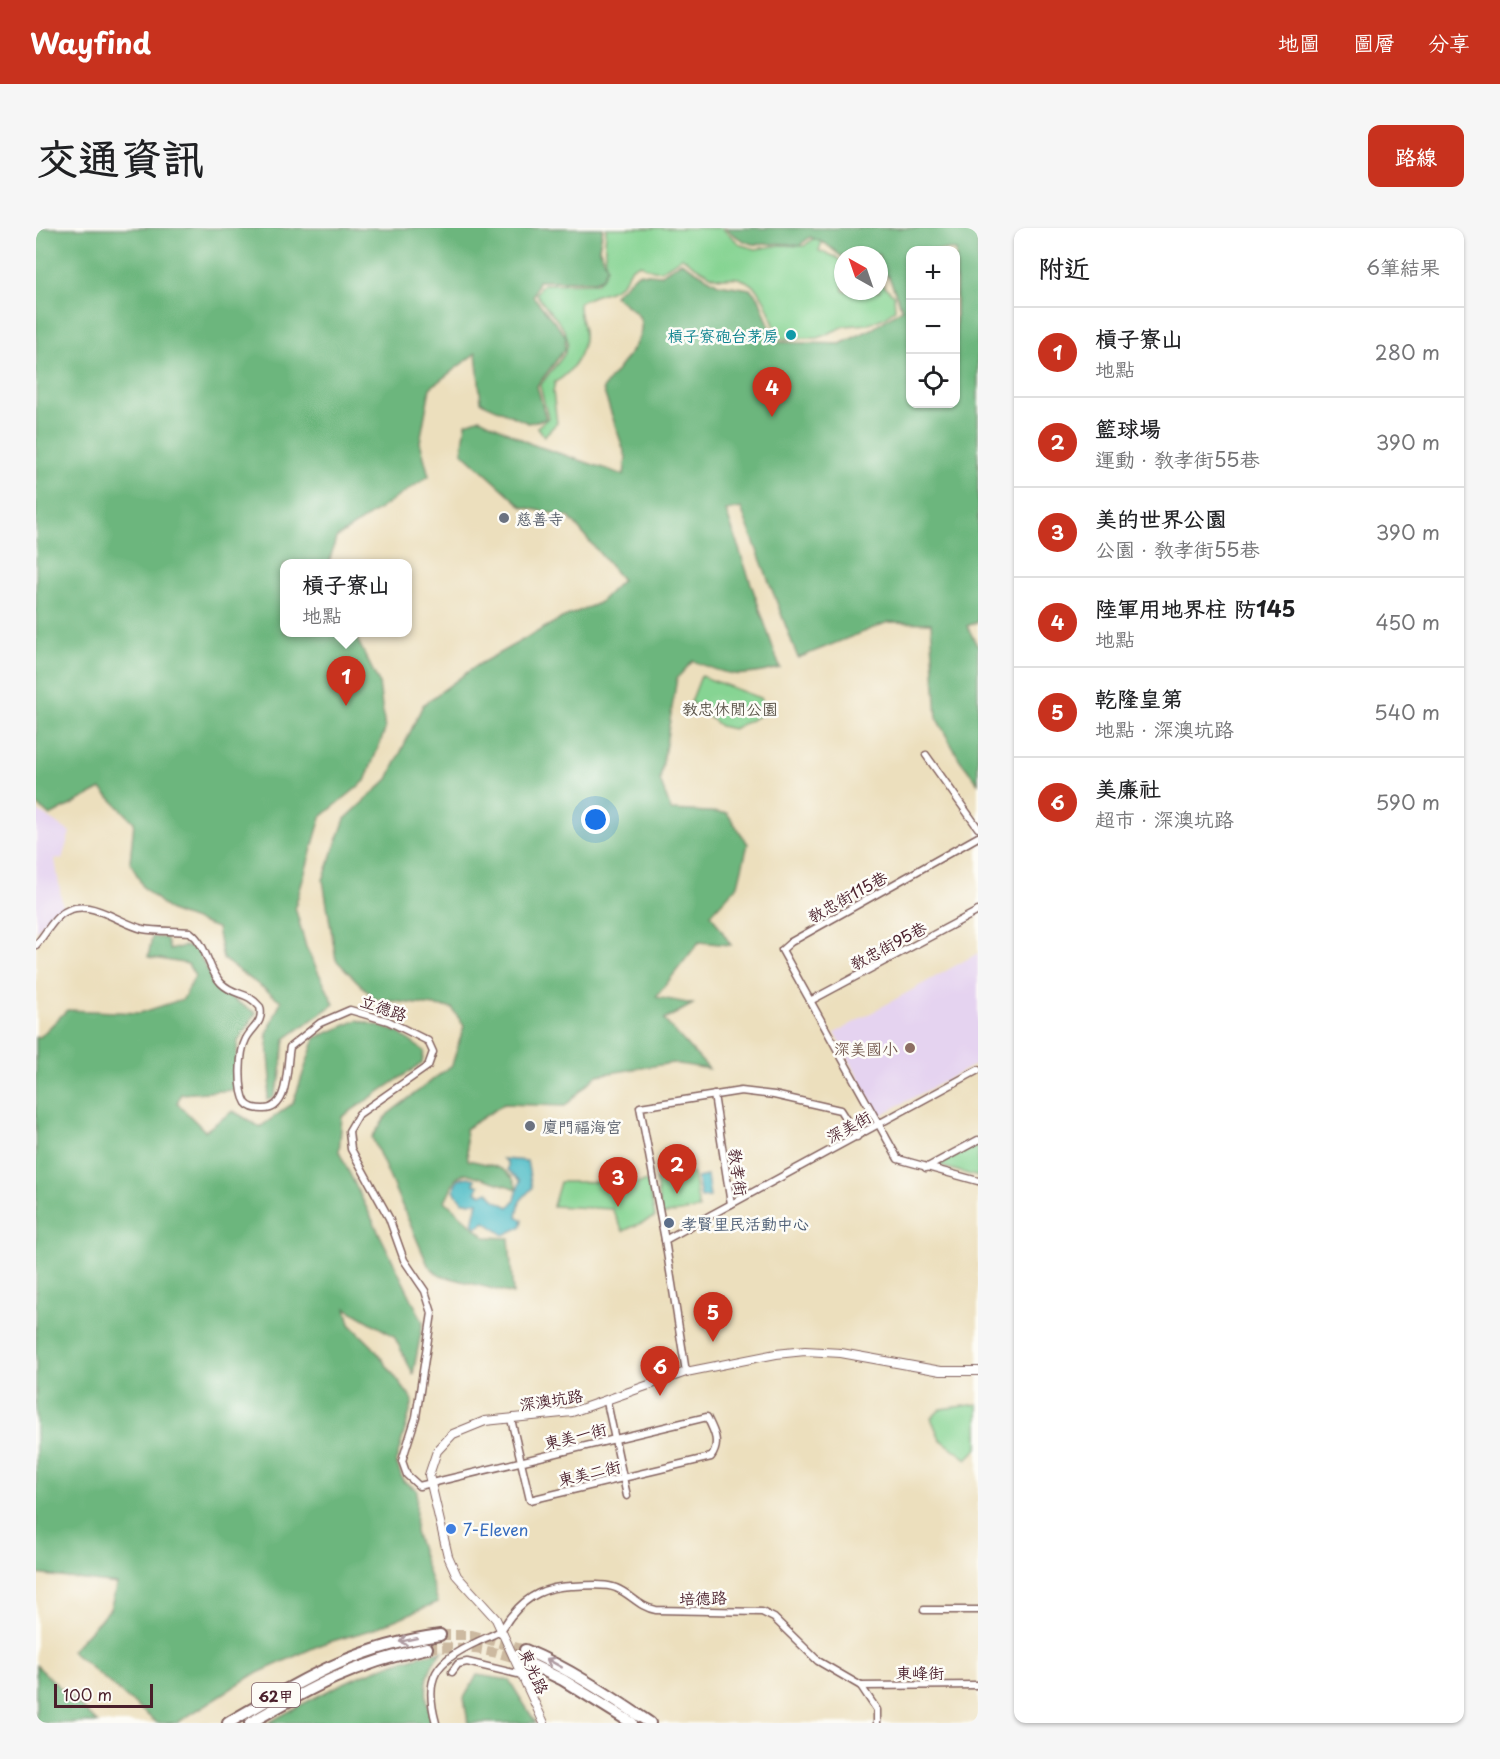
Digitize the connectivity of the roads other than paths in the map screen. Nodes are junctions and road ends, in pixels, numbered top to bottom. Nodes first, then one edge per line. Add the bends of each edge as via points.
1 (926, 755) dead end
2 (978, 828) edge
3 (978, 837) edge
4 (978, 911) edge
5 (36, 945) edge
6 (810, 1002) junction
7 (978, 1071) edge
8 (714, 1095) junction
9 (879, 1124) junction
10 (857, 1137) junction
11 (978, 1140) edge
12 (926, 1168) junction
13 (978, 1181) edge
14 (731, 1204) junction
15 (665, 1240) junction
16 (978, 1371) edge
17 (686, 1372) junction
18 (607, 1402) junction
19 (511, 1419) junction
20 (715, 1434) joint
21 (615, 1439) junction
22 (520, 1462) junction
23 (624, 1478) junction
24 (430, 1483) junction
25 (627, 1496) dead end
26 (924, 1610) dead end
27 (978, 1610) edge
28 (501, 1630) junction
29 (440, 1635) tunnel mouth
30 (427, 1648) tunnel mouth
31 (525, 1650) tunnel mouth
32 (378, 1653) junction
33 (526, 1662) tunnel mouth
34 (452, 1672) dead end
35 (328, 1673) junction
36 (522, 1675) junction
37 (579, 1683) junction
38 (978, 1685) edge
39 (861, 1686) junction
40 (228, 1723) edge
41 (250, 1723) edge
42 (435, 1723) edge
43 (544, 1723) edge
44 (632, 1723) edge
45 (650, 1723) edge
46 (878, 1723) edge

1 - 2 street
3 - 6 street, 教忠街115巷 via 783,947 783,956
4 - 6 street, 教忠街95巷
5 - 24 street, 立德路 via 64,912 80,908 95,909 143,929 190,932 206,950 220,982 228,989 251,996 260,1007 260,1022 243,1046 240,1070 245,1101 257,1109 271,1108 280,1101 290,1047 320,1023 350,1010 388,1021 428,1041 433,1052 428,1066 359,1114 348,1137 355,1159 389,1218 404,1260 430,1303 432,1313 416,1417 402,1461 412,1482 418,1486
6 - 9 street
7 - 9 street, 深美街
8 - 10 street via 753,1092 840,1110
8 - 14 street, 教孝街
8 - 15 street via 639,1107
9 - 10 street, 深美街
9 - 12 street via 898,1160
10 - 14 street, 深美街
11 - 12 street
12 - 13 street
14 - 15 street, 教孝街
15 - 17 street
16 - 17 street, 深澳坑路 via 941,1371 841,1353 805,1351
17 - 18 street, 深澳坑路 via 651,1382
18 - 19 street, 深澳坑路 via 572,1412
18 - 21 street
19 - 22 street, 東美二街
19 - 24 street, 深澳坑路 via 484,1421 453,1434 433,1460
20 - 21 street, 東美一街 via 707,1417
20 - 23 street, 東美二街 via 716,1449 711,1457
21 - 22 street, 東美一街
21 - 23 street
22 - 23 street, 東美二街 via 530,1500
22 - 24 street, 東美一街
23 - 25 street
24 - 28 street, 深澳坑路 via 448,1556 457,1576 496,1619
26 - 27 street
28 - 36 street, 東光路
28 - 39 street, 培德路 via 519,1606 540,1591 571,1586 613,1587 643,1607 656,1610 762,1612 774,1618 818,1661
28 - 42 street via 456,1651 437,1669 430,1689
29 -> 32 highway, 62甲
30 - 32 highway, 62甲
37 -> 31 highway via 548,1659
32 - 35 highway, 62甲
33 - 37 highway
34 - 36 street via 458,1664 467,1662
35 - 40 highway, 62甲
35 - 41 highway, 62甲
36 - 43 street, 東光路
37 - 44 highway
37 - 45 highway
38 - 39 street, 東峰街
39 - 46 street, 培德路 via 877,1710

